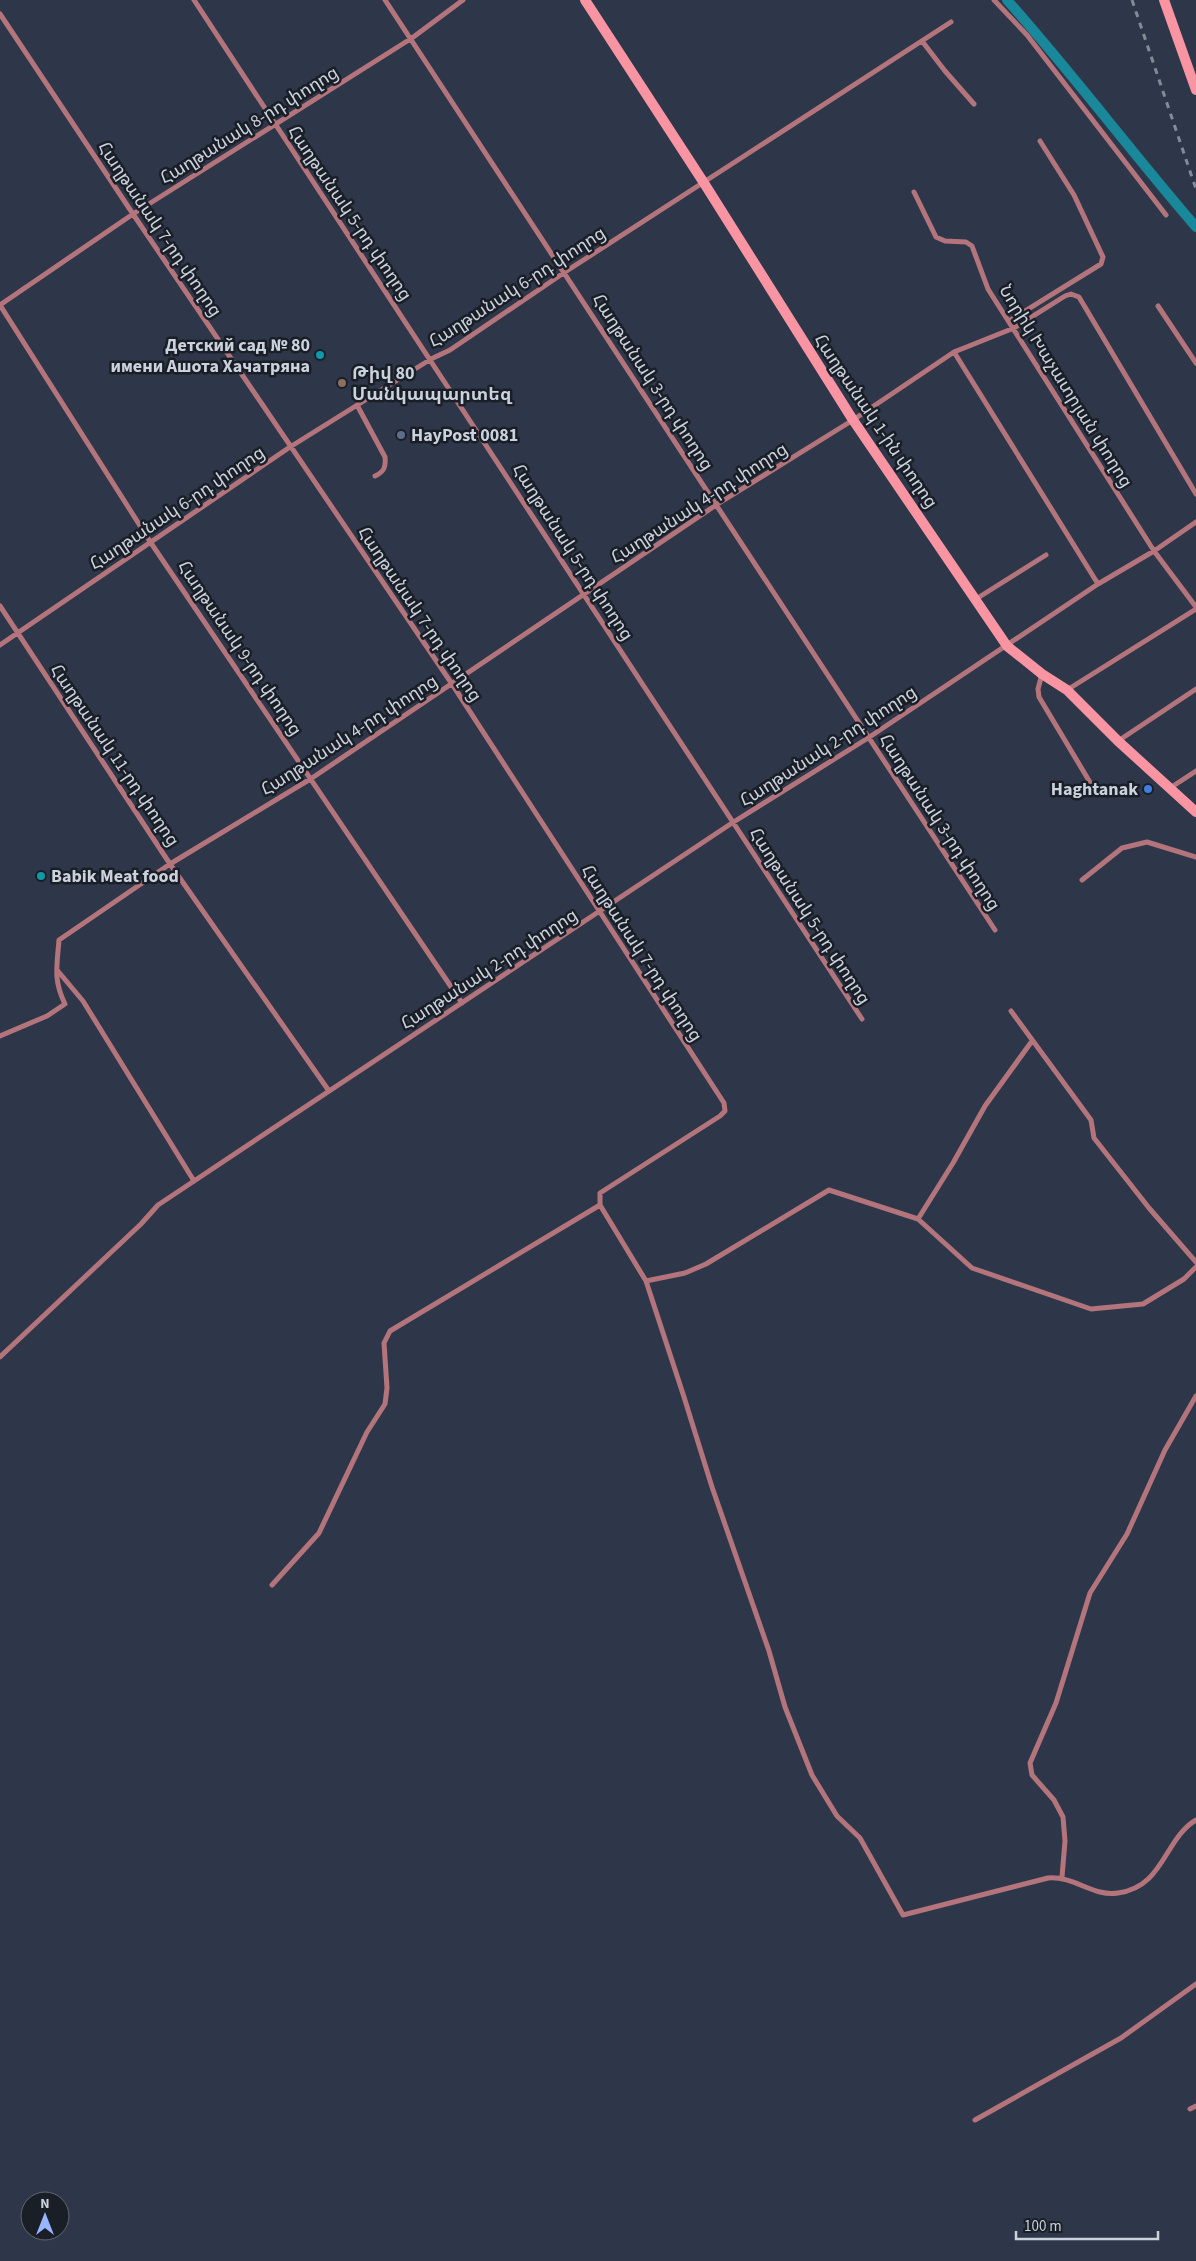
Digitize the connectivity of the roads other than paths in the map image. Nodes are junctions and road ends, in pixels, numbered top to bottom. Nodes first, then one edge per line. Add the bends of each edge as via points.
1 (194, 0) edge
2 (385, 0) edge
3 (463, 0) edge
4 (585, 0) edge
5 (994, 0) edge
6 (1164, 0) edge
7 (0, 14) edge
8 (951, 22) dead end
9 (412, 38) junction
10 (922, 41) junction
11 (1196, 90) edge
12 (974, 104) dead end
13 (275, 125) junction
14 (1040, 142) dead end
15 (704, 184) junction
16 (914, 192) dead end
17 (133, 214) junction
18 (1166, 215) dead end
19 (566, 272) junction
20 (0, 305) edge
21 (1158, 306) dead end
22 (1009, 321) junction
23 (1014, 328) junction
24 (954, 352) junction
25 (431, 359) junction
26 (1196, 363) edge
27 (357, 405) junction
28 (853, 420) junction
29 (290, 447) junction
30 (375, 476) dead end
31 (1196, 494) edge
32 (716, 505) junction
33 (1196, 522) edge
34 (151, 543) junction
35 (1154, 550) junction
36 (1046, 554) dead end
37 (1098, 584) junction
38 (585, 595) junction
39 (976, 599) junction
40 (0, 606) edge
41 (1196, 608) edge
42 (17, 633) junction
43 (0, 645) edge
44 (1008, 646) junction
45 (1042, 674) junction
46 (452, 684) junction
47 (1196, 689) edge
48 (1067, 690) junction
49 (868, 738) junction
50 (1118, 741) junction
51 (1196, 771) edge
52 (312, 778) junction
53 (1091, 784) dead end
54 (1170, 788) junction
55 (1196, 812) edge
56 (732, 823) junction
57 (1196, 857) edge
58 (170, 864) junction
59 (1082, 880) dead end
60 (600, 912) junction
61 (995, 930) dead end
62 (56, 969) junction
63 (462, 1003) junction
64 (1010, 1011) dead end
65 (862, 1019) dead end
66 (0, 1036) edge
67 (1032, 1041) junction
68 (329, 1091) junction
69 (194, 1181) junction
70 (600, 1205) junction
71 (918, 1219) junction
72 (1196, 1262) edge
73 (1196, 1267) edge
74 (646, 1281) junction
75 (0, 1357) edge
76 (1196, 1396) edge
77 (272, 1585) dead end
78 (1196, 1820) edge
79 (1062, 1877) junction
80 (1196, 1984) edge
81 (975, 2120) dead end

1 - 13 street, Հաղթանակ 5-րդ փողոց
2 - 9 street, Հաղթանակ 3-րդ փողոց
3 - 9 street, Հաղթանակ 8-րդ փողոց
4 - 15 main road, Հաղթանակ 1-ին փողոց
5 - 18 street via 1027,35
6 - 11 main road
7 - 17 street, Հաղթանակ 7-րդ փողոց
8 - 10 street, Հաղթանակ 6-րդ փողոց
9 - 13 street, Հաղթանակ 8-րդ փողոց
9 - 19 street, Հաղթանակ 3-րդ փողոց
10 - 12 street
10 - 15 street, Հաղթանակ 6-րդ փողոց
13 - 17 street, Հաղթանակ 8-րդ փողոց
13 - 25 street, Հաղթանակ 5-րդ փողոց
14 - 22 street via 1074,195 1102,261
15 - 19 street, Հաղթանակ 6-րդ փողոց
15 - 28 main road, Հաղթանակ 1-ին փողոց
16 - 22 street, Նորիկ Խաչատրյան փողոց via 936,237 972,246 988,289
17 - 20 street, Հաղթանակ 8-րդ փողոց
17 - 29 street, Հաղթանակ 7-րդ փողոց
19 - 25 street, Հաղթանակ 6-րդ փողոց via 450,350
19 - 32 street, Հաղթանակ 3-րդ փողոց
20 - 34 street, Հաղթանակ 9-րդ փողոց
21 - 26 street
22 - 23 street, Նորիկ Խաչատրյան փողոց
23 - 24 street, Հաղթանակ 4-րդ փողոց
23 - 31 street, Հաղթանակ 4-րդ փողոց via 1065,296 1079,297
23 - 35 street, Նորիկ Խաչատրյան փողոց
24 - 28 street, Հաղթանակ 4-րդ փողոց
24 - 37 street
25 - 27 street, Հաղթանակ 6-րդ փողոց
25 - 38 street, Հաղթանակ 5-րդ փողոց
27 - 29 street, Հաղթանակ 6-րդ փողոց
27 - 30 street via 385,457 382,473
28 - 32 street, Հաղթանակ 4-րդ փողոց
28 - 39 main road, Հաղթանակ 1-ին փողոց
29 - 34 street, Հաղթանակ 6-րդ փողոց
29 - 46 street, Հաղթանակ 7-րդ փողոց
32 - 38 street, Հաղթանակ 4-րդ փողոց
32 - 49 street, Հաղթանակ 3-րդ փողոց
33 - 35 street, Հաղթանակ 2-րդ փողոց
34 - 42 street, Հաղթանակ 6-րդ փողոց
34 - 52 street, Հաղթանակ 9-րդ փողոց
35 - 37 street, Հաղթանակ 2-րդ փողոց
35 - 41 street, Նորիկ Խաչատրյան փողոց
36 - 39 street
37 - 44 street, Հաղթանակ 2-րդ փողոց
38 - 46 street, Հաղթանակ 4-րդ փողոց
38 - 56 street, Հաղթանակ 5-րդ փողոց
39 - 44 main road, Հաղթանակ 1-ին փողոց
40 - 42 street, Հաղթանակ 11-րդ փողոց
41 - 48 street
42 - 43 street, Հաղթանակ 6-րդ փողոց
42 - 58 street, Հաղթանակ 11-րդ փողոց
44 - 45 main road, Հաղթանակ 1-ին փողոց
44 - 49 street, Հաղթանակ 2-րդ փողոց
45 - 48 main road, Հաղթանակ 1-ին փողոց
45 - 53 street via 1039,698
46 - 52 street, Հաղթանակ 4-րդ փողոց
46 - 60 street, Հաղթանակ 7-րդ փողոց
47 - 50 street
48 - 50 main road, Հաղթանակ 1-ին փողոց
49 - 56 street, Հաղթանակ 2-րդ փողոց
49 - 61 street, Հաղթանակ 3-րդ փողոց
50 - 54 main road, Հաղթանակ 1-ին փողոց
51 - 54 street
52 - 58 street, Հաղթանակ 4-րդ փողոց
52 - 63 street, Հաղթանակ 9-րդ փողոց
54 - 55 main road, Հաղթանակ 1-ին փողոց
56 - 60 street, Հաղթանակ 2-րդ փողոց
56 - 65 street, Հաղթանակ 5-րդ փողոց
57 - 59 street via 1147,842 1122,848
58 - 62 street, Հաղթանակ 4-րդ փողոց via 59,940
58 - 68 street, Հաղթանակ 11-րդ փողոց
60 - 63 street, Հաղթանակ 2-րդ փողոց
60 - 70 street, Հաղթանակ 7-րդ փողոց via 724,1103 725,1111 600,1193
62 - 66 street, Հաղթանակ 4-րդ փողոց via 57,988 65,1004 47,1016
62 - 69 street via 83,1002
63 - 68 street, Հաղթանակ 2-րդ փողոց
64 - 67 street
67 - 71 street via 985,1106
67 - 72 street via 1091,1120 1094,1138
68 - 69 street, Հաղթանակ 2-րդ փողոց
69 - 75 street, Հաղթանակ 2-րդ փողոց via 158,1205
70 - 74 street
70 - 77 street via 385,1336 385,1404 367,1432 319,1533
71 - 73 street via 972,1268 1091,1309 1143,1304 1184,1279
71 - 74 street via 829,1190 706,1264 685,1273
74 - 79 street via 712,1487 769,1650 784,1707 812,1775 837,1816 860,1838 903,1915
76 - 79 street via 1165,1450 1127,1534 1090,1594 1056,1704 1030,1763 1032,1775 1054,1800 1063,1817
78 - 79 street via 1185,1827 1147,1881 1131,1890 1117,1894 1100,1893
80 - 81 street via 1121,2038

